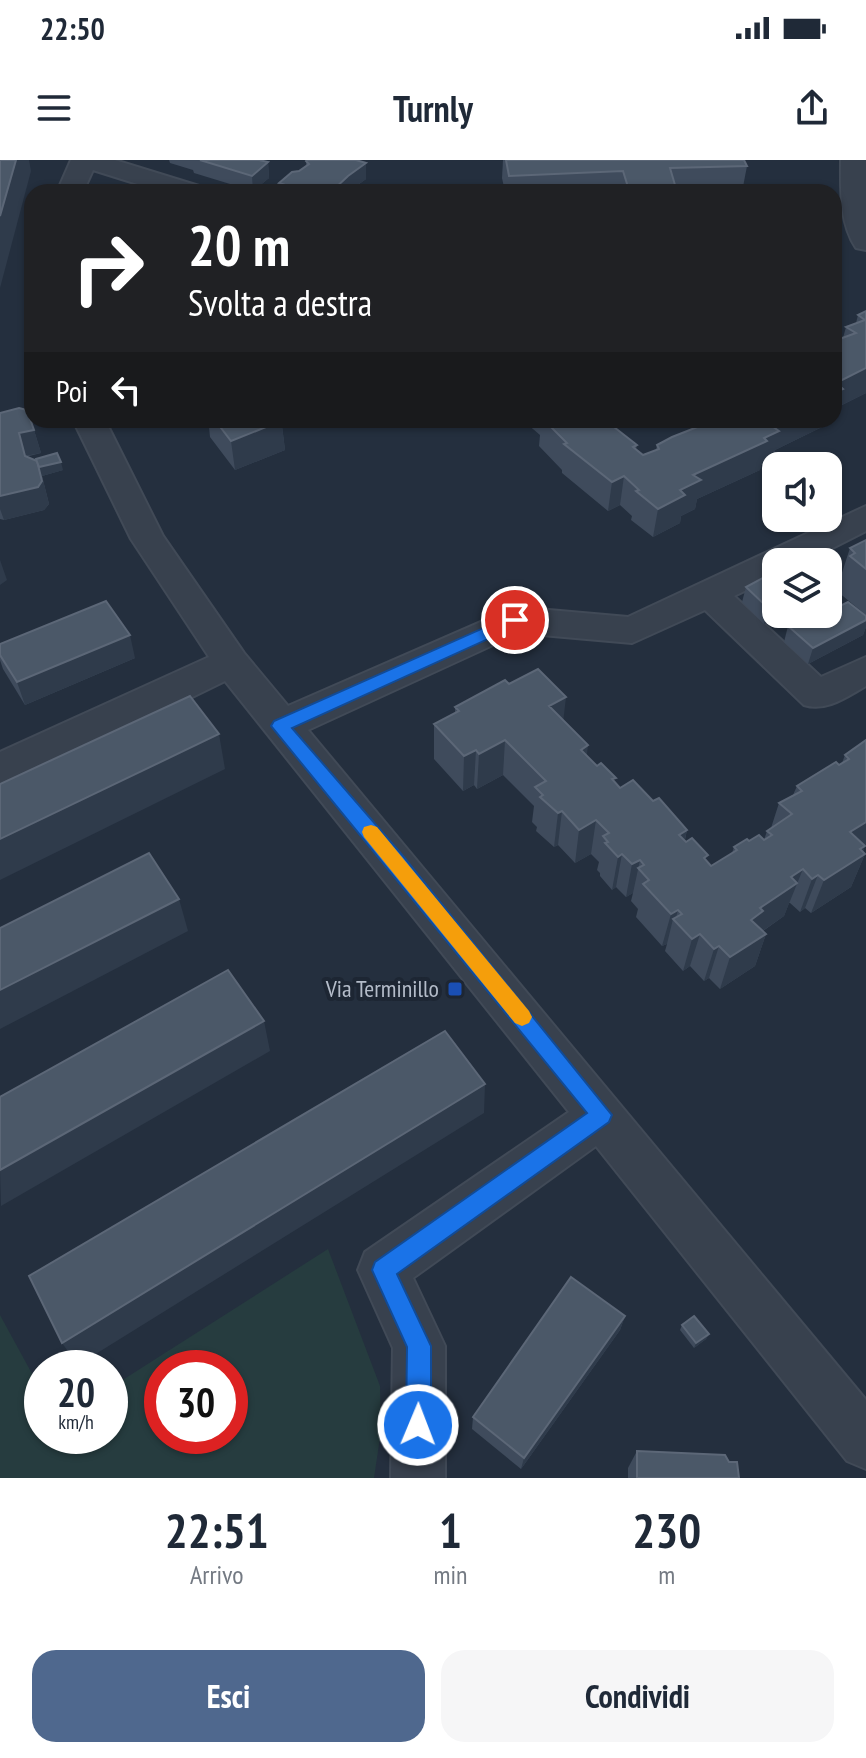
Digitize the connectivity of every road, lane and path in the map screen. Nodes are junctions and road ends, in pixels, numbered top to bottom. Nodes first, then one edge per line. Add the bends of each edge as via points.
1 (86, 160) edge
2 (854, 160) edge
3 (74, 184) edge
4 (164, 184) edge
5 (866, 242) edge
6 (93, 428) edge
7 (866, 517) edge
8 (804, 548) edge
9 (762, 569) edge
10 (711, 595) junction
11 (231, 662) junction
12 (866, 670) edge
13 (280, 726) junction
14 (0, 769) edge
15 (602, 1115) junction
16 (866, 1442) edge
17 (418, 1478) edge

1 - 3 street
1 - 4 street
2 - 5 street via 854,205
6 - 11 street via 148,539
7 - 8 street
9 - 10 street
10 - 12 street via 817,695
10 - 13 street via 632,630 515,620
11 - 13 street
11 - 14 street
13 - 15 street
15 - 16 street
15 - 17 street via 383,1270 419,1346

